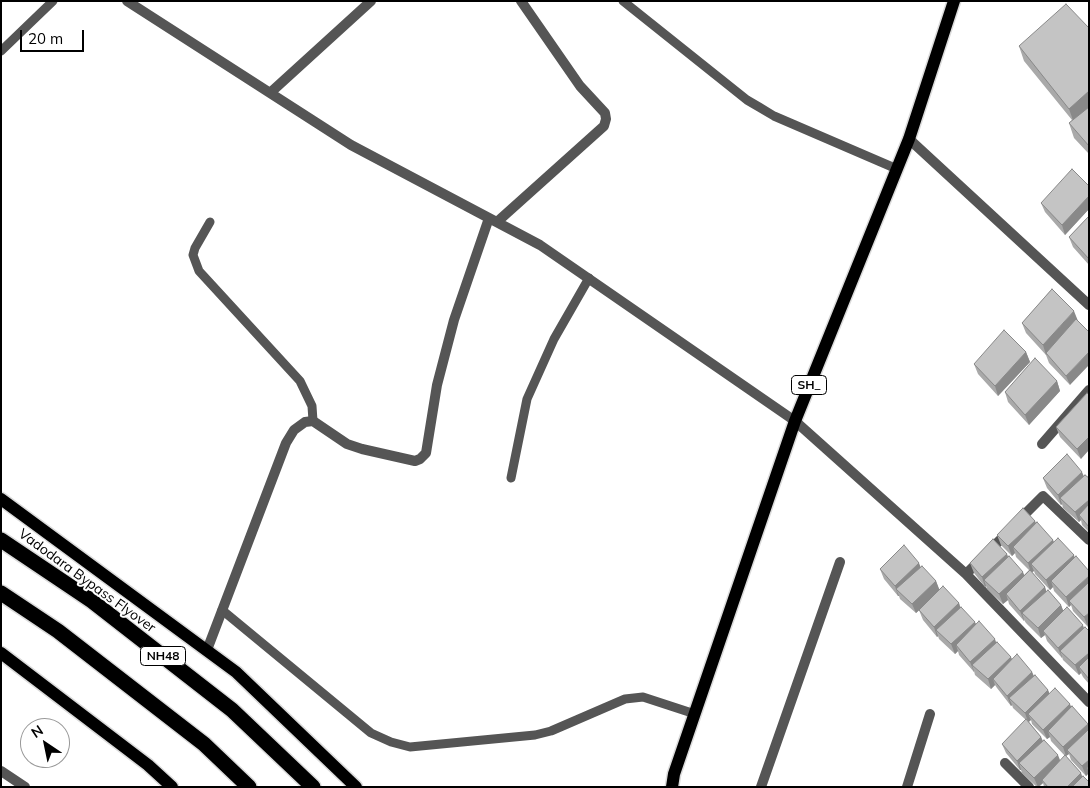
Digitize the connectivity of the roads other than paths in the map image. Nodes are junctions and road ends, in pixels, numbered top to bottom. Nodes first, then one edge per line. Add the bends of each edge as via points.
1 (53, 1) edge
2 (127, 1) edge
3 (371, 1) edge
4 (521, 1) edge
5 (623, 1) edge
6 (954, 1) edge
7 (1, 51) edge
8 (270, 93) junction
9 (909, 139) junction
10 (897, 169) junction
11 (493, 220) junction
12 (210, 222) dead end
13 (589, 278) junction
14 (1089, 305) edge
15 (1089, 390) edge
16 (795, 421) junction
17 (313, 422) junction
18 (1042, 444) dead end
19 (511, 478) dead end
20 (1, 499) edge
21 (1, 540) edge
22 (1089, 540) edge
23 (840, 562) dead end
24 (966, 574) junction
25 (1, 593) edge
26 (222, 610) junction
27 (206, 650) junction
28 (1, 653) edge
29 (1089, 702) edge
30 (695, 714) junction
31 (930, 714) dead end
32 (1006, 763) dead end
33 (1, 770) edge
34 (674, 774) junction
35 (25, 787) edge
36 (172, 787) edge
37 (248, 787) edge
38 (313, 787) edge
39 (356, 787) edge
40 (664, 787) edge
41 (672, 787) edge
42 (761, 787) edge
43 (907, 787) edge
44 (1029, 787) edge

1 - 7 lane
2 - 8 street
3 - 8 street
4 - 11 street via 580,86 605,113 606,119 604,126
5 - 10 lane via 747,100 774,116
6 - 9 main road, SH_
8 - 11 street via 352,145
9 - 10 main road, SH_
9 - 14 street
10 - 16 main road, SH_
11 - 13 street via 540,244
11 - 17 street via 454,320 437,385 426,453 420,459 409,461 362,449 347,444
12 - 17 lane via 193,256 199,271 300,381 312,406
13 - 16 street
13 - 19 lane via 554,339 527,399
15 - 18 street
16 - 24 street
16 - 30 main road, SH_
17 - 26 street via 305,422 294,430 286,443
20 - 27 main road
21 - 38 highway, Vadodara Bypass Flyover / NH48 via 92,601 232,710
22 - 24 street via 1043,496
23 - 42 street
24 - 29 street
25 - 37 highway via 58,631 204,744
26 - 27 street
26 - 30 lane via 371,733 410,747 535,735 625,699 644,697
27 - 39 main road via 236,672
28 - 36 main road via 148,765
30 - 34 main road, SH_
31 - 43 street
32 - 44 street
33 - 35 street
34 - 40 main road
34 - 41 main road

